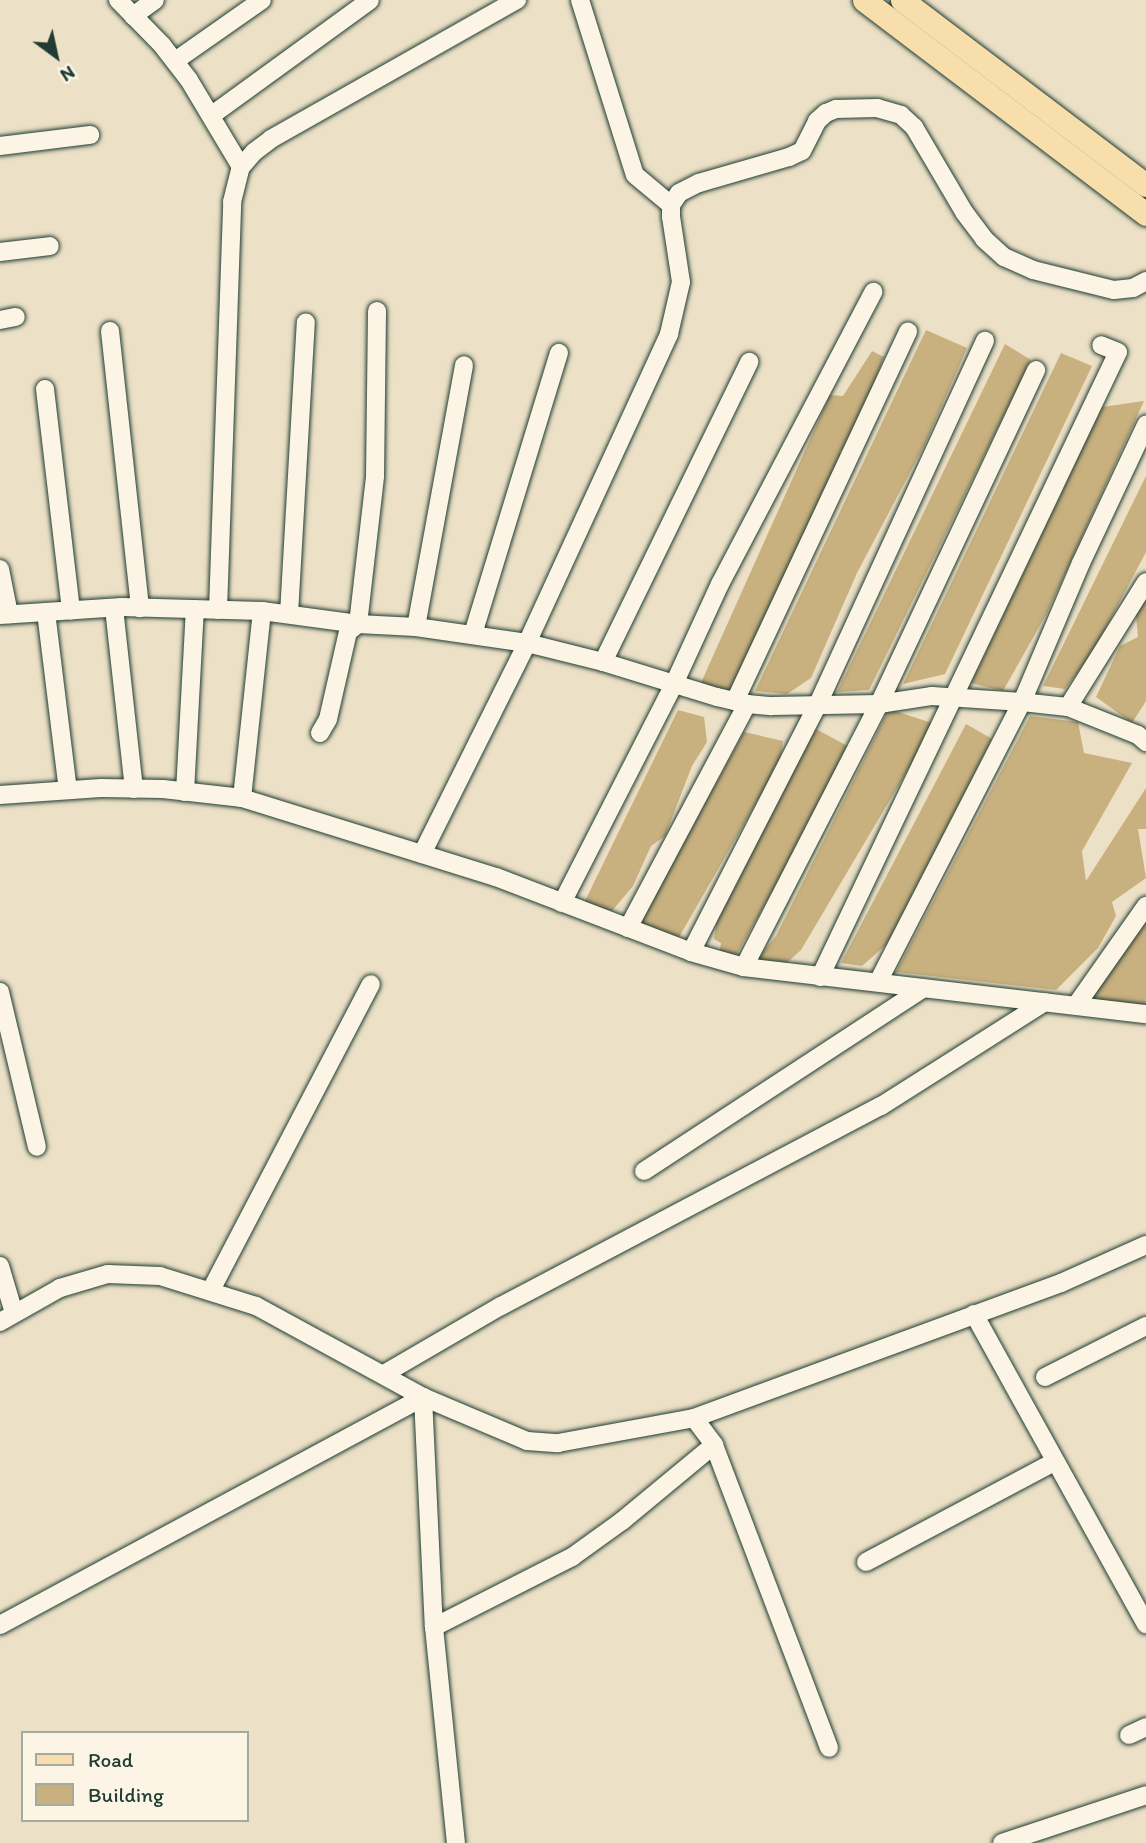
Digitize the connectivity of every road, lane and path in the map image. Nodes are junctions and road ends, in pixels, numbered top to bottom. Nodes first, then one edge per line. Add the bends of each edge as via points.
1 (118, 0) edge
2 (155, 0) edge
3 (262, 0) edge
4 (370, 0) edge
5 (517, 0) edge
6 (580, 0) edge
7 (864, 0) edge
8 (902, 0) edge
9 (133, 16) junction
10 (175, 61) junction
11 (212, 115) junction
12 (90, 135) dead end
13 (0, 146) edge
14 (241, 167) junction
15 (1146, 185) edge
16 (671, 205) junction
17 (1146, 214) edge
18 (50, 246) dead end
19 (0, 252) edge
20 (1142, 289) edge
21 (873, 292) dead end
22 (377, 311) dead end
23 (306, 322) dead end
24 (110, 331) dead end
25 (908, 331) dead end
26 (985, 341) dead end
27 (1101, 345) dead end
28 (559, 353) dead end
29 (749, 362) dead end
30 (464, 365) dead end
31 (1036, 370) dead end
32 (45, 389) dead end
33 (1146, 425) edge
34 (0, 569) edge
35 (1146, 582) edge
36 (114, 608) junction
37 (141, 608) junction
38 (195, 609) junction
39 (71, 610) junction
40 (218, 610) junction
41 (262, 611) junction
42 (46, 612) junction
43 (4, 614) edge
44 (289, 614) junction
45 (358, 624) junction
46 (416, 627) junction
47 (473, 634) junction
48 (527, 643) junction
49 (603, 662) junction
50 (674, 684) junction
51 (953, 698) junction
52 (741, 702) junction
53 (1022, 702) junction
54 (879, 704) junction
55 (817, 706) junction
56 (1068, 708) junction
57 (320, 733) dead end
58 (1143, 733) edge
59 (134, 789) junction
60 (68, 790) junction
61 (0, 792) edge
62 (185, 792) junction
63 (242, 798) junction
64 (422, 854) junction
65 (562, 903) junction
66 (1146, 905) edge
67 (628, 928) junction
68 (691, 952) junction
69 (744, 967) junction
70 (820, 977) junction
71 (878, 982) junction
72 (371, 984) dead end
73 (924, 988) junction
74 (0, 992) edge
75 (1045, 1002) junction
76 (1077, 1004) junction
77 (1146, 1014) edge
78 (37, 1147) dead end
79 (645, 1171) dead end
80 (1146, 1245) edge
81 (0, 1266) edge
82 (211, 1290) junction
83 (974, 1314) junction
84 (7, 1318) edge
85 (1146, 1326) edge
86 (384, 1374) junction
87 (1045, 1377) dead end
88 (423, 1397) junction
89 (694, 1418) junction
90 (714, 1445) junction
91 (1054, 1462) junction
92 (866, 1562) dead end
93 (1146, 1624) edge
94 (0, 1625) edge
95 (434, 1627) junction
96 (1146, 1727) edge
97 (1129, 1735) dead end
98 (829, 1748) dead end
99 (1146, 1795) edge
100 (456, 1843) edge
101 (1002, 1843) edge

1 - 9 street
2 - 9 street
3 - 10 street
4 - 11 street
5 - 14 street via 271,139
6 - 16 street via 635,175
7 - 17 main road
8 - 15 main road
9 - 10 street
10 - 11 street
11 - 14 street
12 - 13 street
14 - 40 street via 232,202
16 - 20 street via 679,193 699,183 802,151 826,113 877,108 901,116 914,127 964,212 1004,257 1033,270 1114,290
16 - 48 street via 681,282 669,334
18 - 19 street
21 - 50 street via 720,584
22 - 45 street via 375,476
23 - 44 street
24 - 37 street
25 - 52 street
26 - 55 street
27 - 51 street via 1118,352
28 - 47 street
29 - 49 street
30 - 46 street
31 - 54 street
32 - 39 street
33 - 53 street
34 - 43 street
35 - 56 street
36 - 37 street
36 - 39 street
36 - 59 street
37 - 38 street
38 - 40 street
38 - 62 street
39 - 42 street
40 - 41 street
41 - 44 street
41 - 63 street
42 - 43 street
42 - 60 street
44 - 45 street
45 - 46 street
45 - 57 street via 348,632 328,719
46 - 47 street
47 - 48 street
48 - 49 street
48 - 64 street
49 - 50 street
50 - 52 street
50 - 65 street
51 - 53 street
51 - 54 street via 932,696
51 - 70 street
52 - 55 street
52 - 67 street
53 - 56 street
53 - 71 street
54 - 55 street
54 - 69 street
55 - 68 street
56 - 58 street
59 - 60 street
59 - 62 street
60 - 61 street
62 - 63 street
63 - 64 street
64 - 65 street
65 - 67 street
66 - 76 street
67 - 68 street
68 - 69 street
69 - 70 street
70 - 71 street
71 - 73 street
72 - 82 street
73 - 75 street
73 - 79 street
74 - 78 street
75 - 76 street
75 - 86 street via 881,1106 501,1306
76 - 77 street
80 - 83 street
81 - 84 street
82 - 84 street via 160,1276 108,1274 60,1288
82 - 86 street via 256,1306
83 - 89 street
83 - 91 street
85 - 87 street
86 - 88 street
88 - 89 street via 527,1441 596,1438
88 - 94 street
88 - 95 street
89 - 90 street
90 - 95 street via 572,1557
90 - 98 street
91 - 92 street
91 - 93 street
95 - 100 street
96 - 97 street
99 - 101 street

